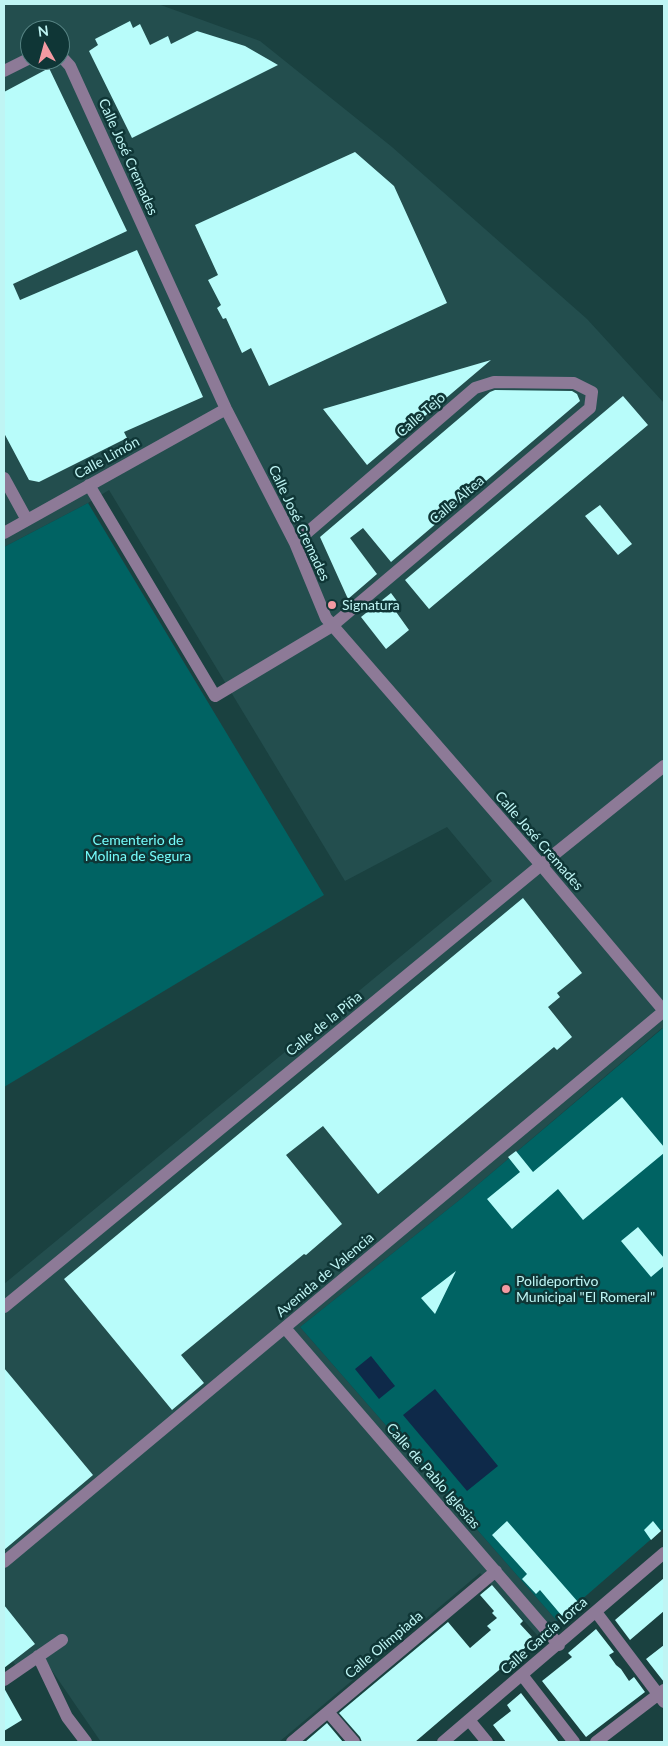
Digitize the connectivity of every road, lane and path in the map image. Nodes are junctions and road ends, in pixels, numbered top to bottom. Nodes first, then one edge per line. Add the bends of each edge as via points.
1 (20, 63) edge
2 (70, 66) edge
3 (4, 71) edge
4 (592, 392) joint
5 (226, 408) junction
6 (4, 478) edge
7 (89, 485) junction
8 (28, 520) junction
9 (4, 533) edge
10 (295, 543) junction
11 (332, 626) junction
12 (664, 766) edge
13 (541, 865) junction
14 (664, 1011) edge
15 (4, 1307) edge
16 (285, 1328) junction
17 (664, 1553) edge
18 (4, 1562) edge
19 (496, 1571) junction
20 (596, 1612) junction
21 (62, 1640) dead end
22 (559, 1645) junction
23 (38, 1656) junction
24 (522, 1675) junction
25 (4, 1680) edge
26 (662, 1695) edge
27 (328, 1712) junction
28 (469, 1720) junction
29 (86, 1742) edge
30 (292, 1742) edge
31 (354, 1742) edge
32 (444, 1742) edge
33 (487, 1742) edge
34 (574, 1742) edge
35 (596, 1742) edge

1 - 3 street
2 - 5 street, Calle José Cremades
4 - 10 street, Calle Tejo via 574,383 494,382 475,388
4 - 11 street, Calle Altea via 590,408
5 - 7 street, Calle Limón
5 - 10 street, Calle José Cremades
6 - 8 street
7 - 8 street, Calle Limón
7 - 11 street, Calle Altea via 215,696
8 - 9 street, Calle Limón
10 - 11 street, Calle José Cremades
11 - 13 street, Calle José Cremades
12 - 13 street, Calle de la Piña
13 - 14 street, Calle José Cremades
13 - 15 street, Calle de la Piña
14 - 16 street, Avenida de Valencia
16 - 18 street, Avenida de Valencia
16 - 19 street, Calle de Pablo Iglesias
17 - 20 street, Calle García Lorca
19 - 22 street, Calle de Pablo Iglesias
19 - 27 street, Calle Olimpiada
20 - 22 street, Calle García Lorca
20 - 26 street
21 - 23 street
22 - 24 street, Calle García Lorca
23 - 25 street
23 - 29 street via 67,1717
24 - 28 street, Calle García Lorca
24 - 34 street
26 - 35 street
27 - 30 street, Calle Olimpiada
27 - 31 street
28 - 32 street, Calle García Lorca
28 - 33 street

